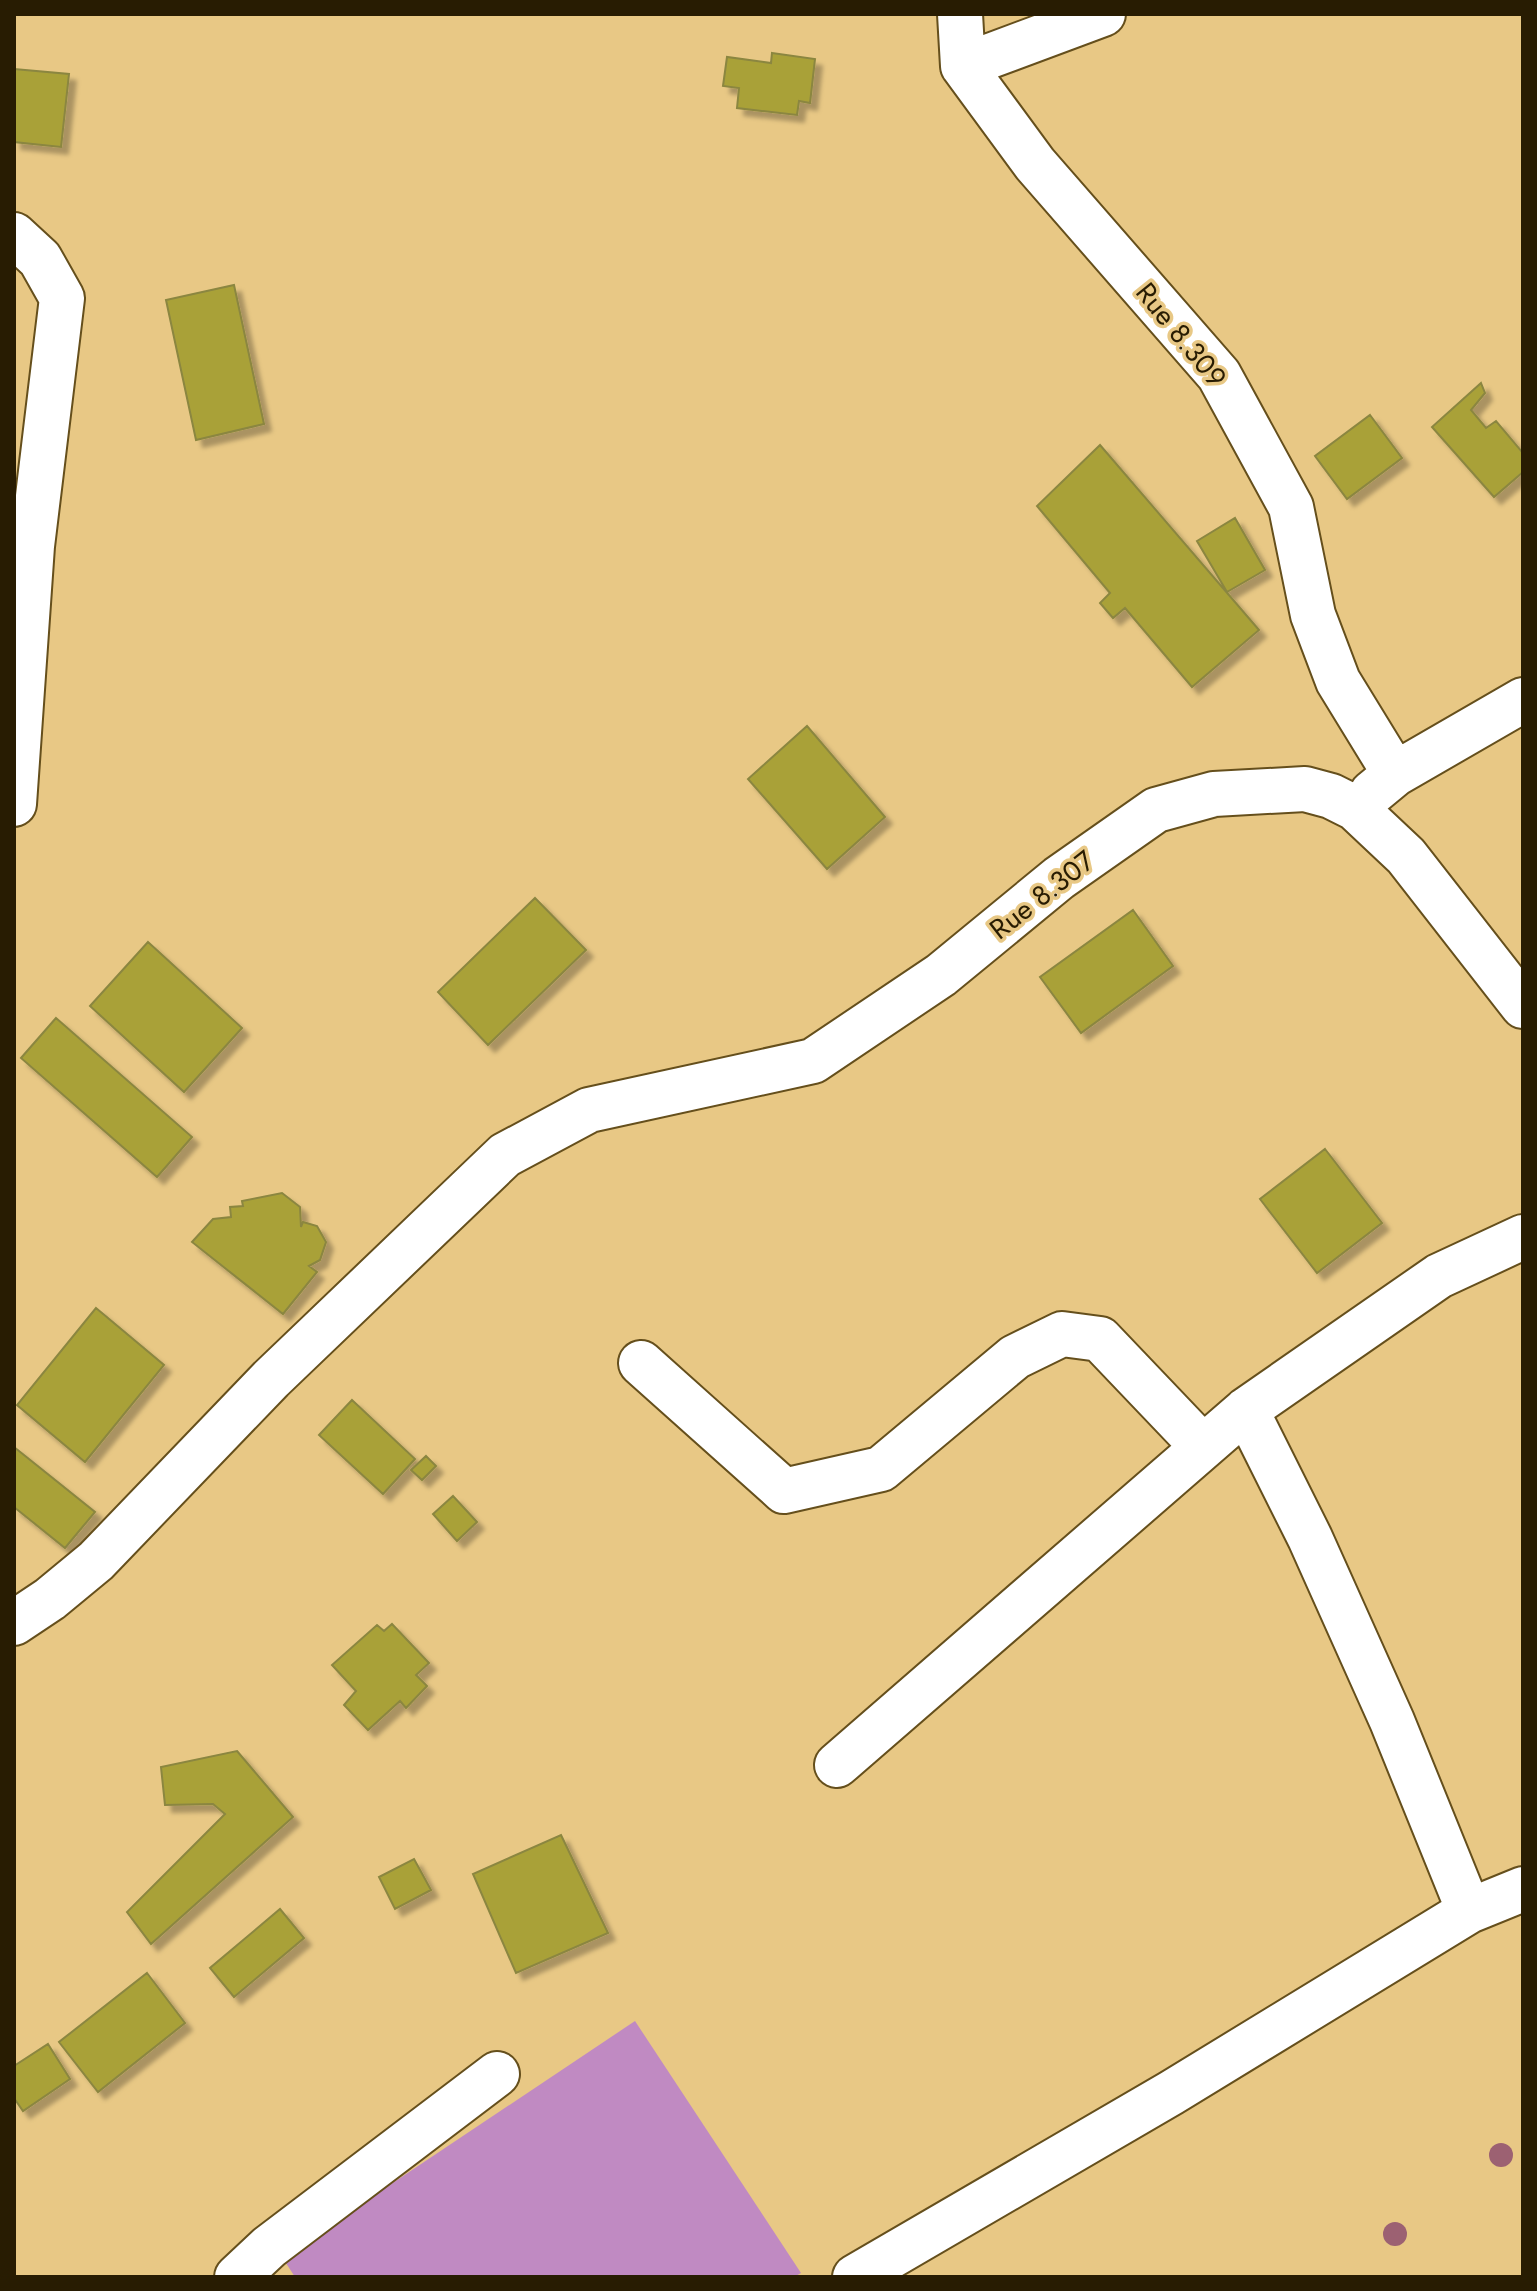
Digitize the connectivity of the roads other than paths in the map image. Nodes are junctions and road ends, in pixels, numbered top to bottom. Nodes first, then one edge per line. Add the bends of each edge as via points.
1 (960, 14) edge
2 (1103, 14) edge
3 (963, 66) junction
4 (14, 235) edge
5 (23, 548) edge
6 (1523, 700) edge
7 (1395, 774) junction
8 (14, 804) edge
9 (1355, 808) junction
10 (1523, 1006) edge
11 (1523, 1237) edge
12 (641, 1363) dead end
13 (1246, 1410) junction
14 (1203, 1447) junction
15 (14, 1623) edge
16 (837, 1765) dead end
17 (1523, 1889) edge
18 (1469, 1911) junction
19 (497, 2074) dead end
20 (237, 2277) edge
21 (855, 2277) edge

1 - 3 street
2 - 3 street
3 - 7 street, Rue 8.309 via 1035,164 1219,375 1291,507 1313,615 1338,681
4 - 5 street via 40,259 62,298
5 - 8 street
6 - 7 street
7 - 9 street
9 - 10 street, Rue 8.307 via 1406,856
9 - 15 street, Rue 8.307 via 1305,789 1214,794 1156,810 1059,878 941,975 813,1061 589,1110 505,1155 271,1379 96,1561
11 - 13 street via 1439,1276
12 - 14 street via 784,1491 881,1469 1015,1357 1062,1334 1100,1339
13 - 14 street
13 - 18 street via 1386,1707
14 - 16 street
17 - 18 street
18 - 21 street
19 - 20 street

